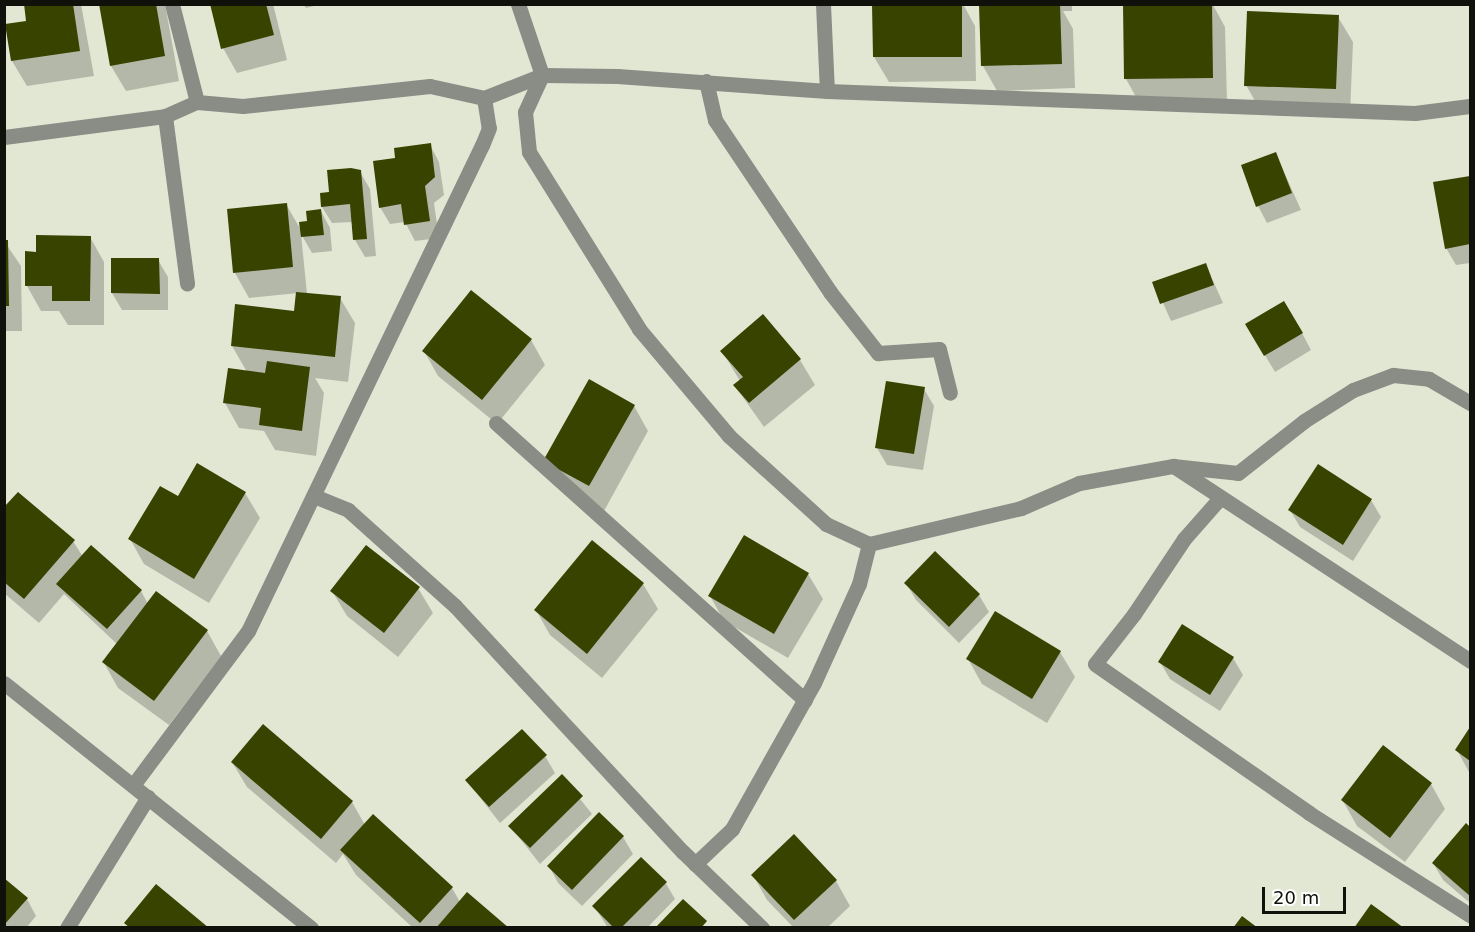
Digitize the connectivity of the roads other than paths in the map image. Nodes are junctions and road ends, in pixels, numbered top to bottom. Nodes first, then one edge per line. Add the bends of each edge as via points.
1 (172, 4) edge
2 (518, 4) edge
3 (823, 4) edge
4 (542, 75) junction
5 (706, 81) junction
6 (827, 91) junction
7 (484, 98) junction
8 (197, 102) junction
9 (1470, 106) edge
10 (165, 116) junction
11 (4, 137) edge
12 (187, 284) dead end
13 (950, 393) dead end
14 (1470, 403) edge
15 (496, 423) dead end
16 (1173, 466) junction
17 (314, 496) junction
18 (1221, 498) junction
19 (869, 544) junction
20 (1470, 661) edge
21 (4, 683) edge
22 (804, 700) junction
23 (134, 784) junction
24 (148, 797) junction
25 (695, 864) junction
26 (1470, 915) edge
27 (67, 927) edge
28 (311, 927) edge
29 (762, 927) edge

1 - 8 street
2 - 4 street
3 - 6 street
4 - 5 street
4 - 7 street
4 - 19 street via 525,112 529,152 639,329 729,436 826,524
5 - 6 street
5 - 13 street via 715,120 830,292 878,353 939,349
6 - 9 street via 1415,113
7 - 8 street via 430,86 243,106
7 - 17 street via 489,128 482,145
8 - 10 street
10 - 11 street
10 - 12 street
14 - 16 street via 1429,379 1393,375 1353,390 1323,408 1238,473
15 - 22 street
16 - 18 street
16 - 19 street via 1079,483 1021,508
17 - 23 street via 248,631
17 - 25 street via 348,510 455,606
18 - 20 street
18 - 26 street via 1184,539 1095,664 1309,813
19 - 22 street via 859,584
21 - 23 street
22 - 25 street via 732,829
23 - 24 street
24 - 27 street
24 - 28 street
25 - 29 street

